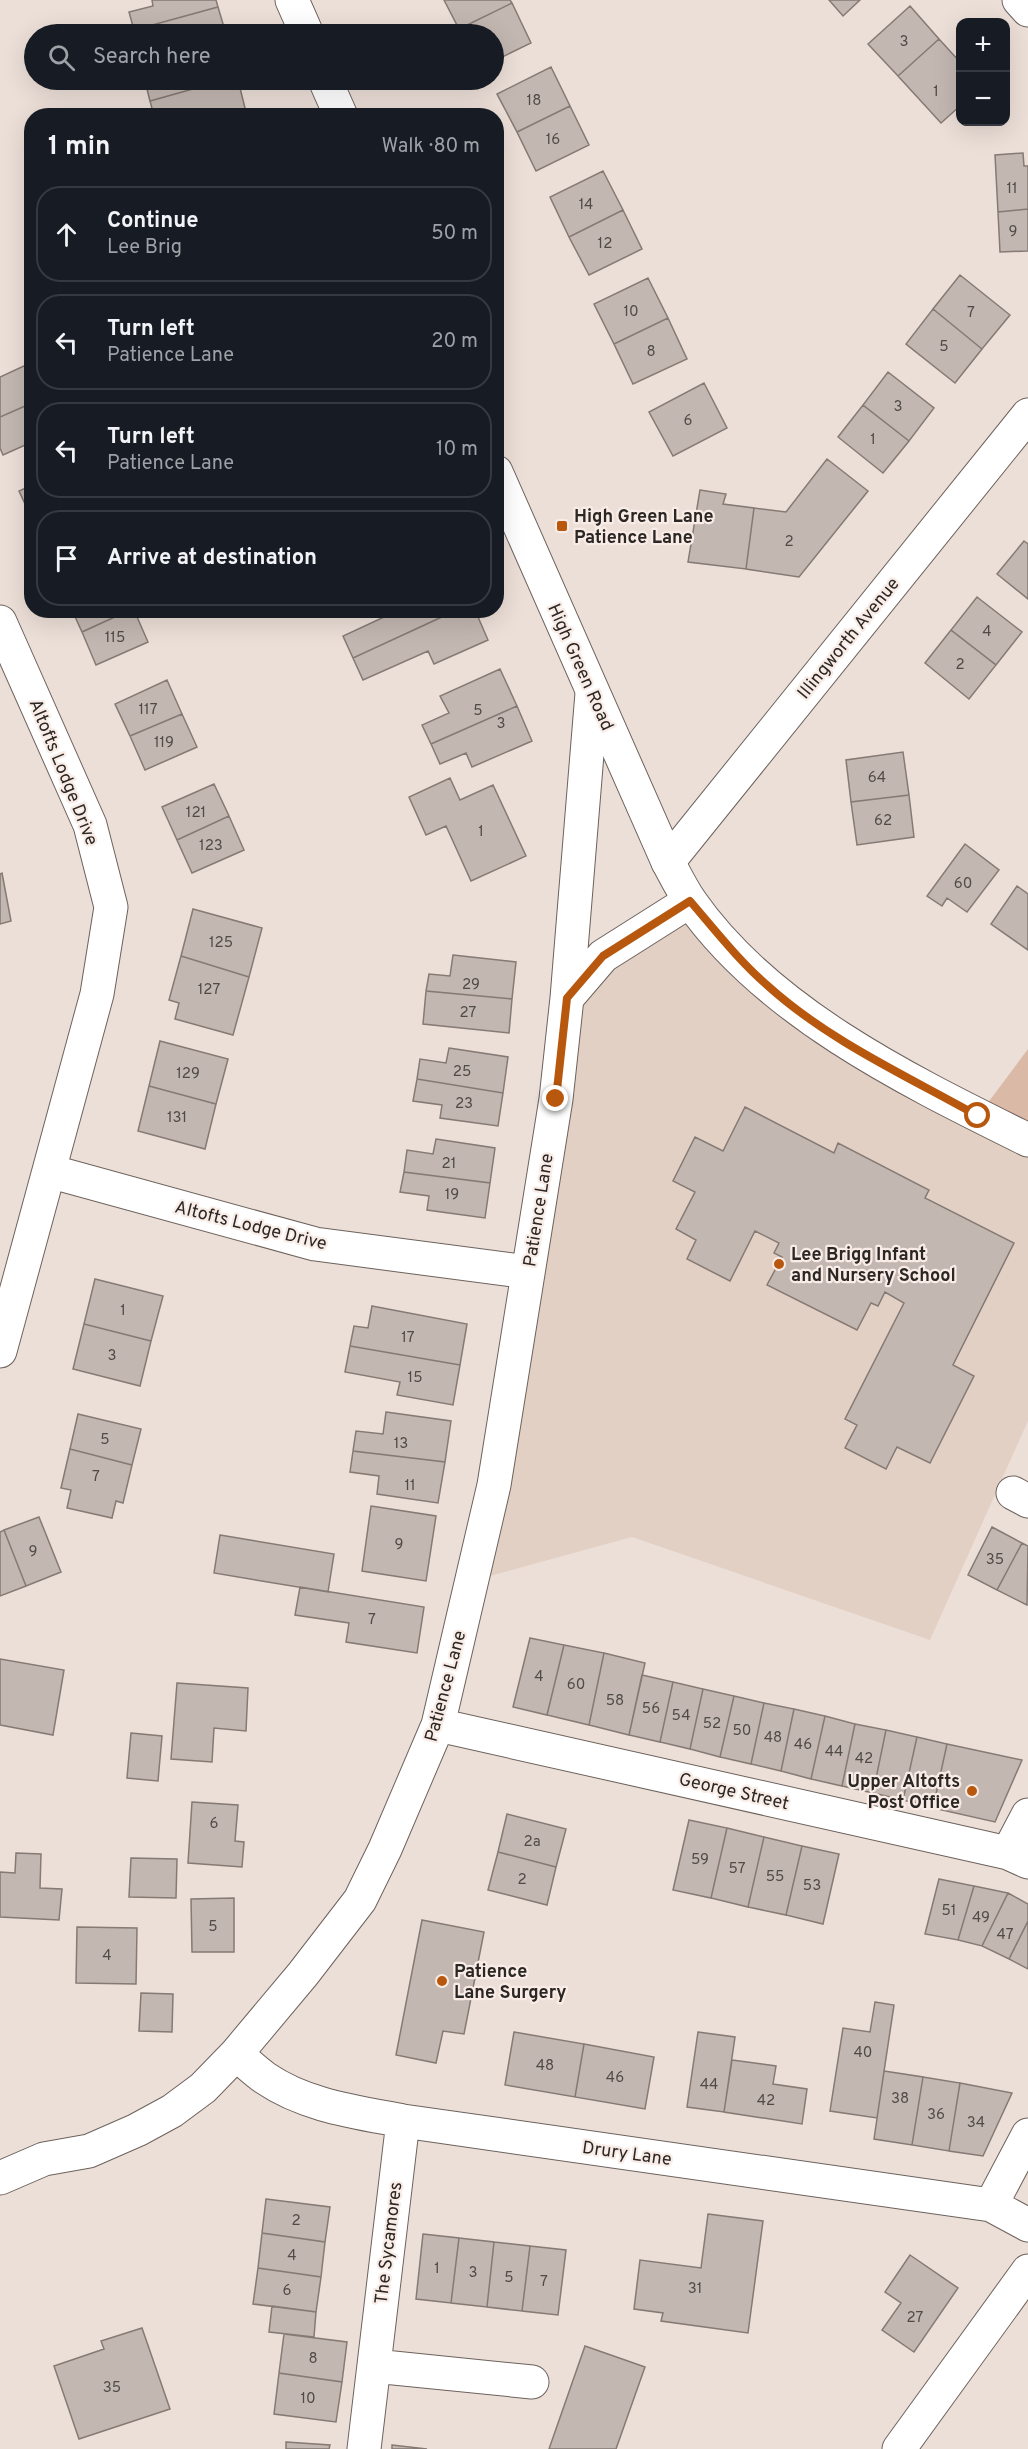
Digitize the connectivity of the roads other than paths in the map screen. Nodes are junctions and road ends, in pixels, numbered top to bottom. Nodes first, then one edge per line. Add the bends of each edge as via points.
1 (292, 0) edge
2 (1019, 0) edge
3 (1028, 10) edge
4 (303, 24) edge
5 (330, 90) edge
6 (337, 108) edge
7 (1028, 415) edge
8 (504, 490) edge
9 (0, 622) edge
10 (592, 693) junction
11 (668, 862) junction
12 (690, 901) junction
13 (567, 998) junction
14 (1028, 1140) edge
15 (49, 1171) junction
16 (528, 1272) junction
17 (0, 1351) edge
18 (438, 1725) junction
19 (1028, 1815) edge
20 (1018, 1857) edge
21 (236, 2054) junction
22 (403, 2121) junction
23 (1028, 2135) edge
24 (0, 2178) edge
25 (991, 2205) junction
26 (1028, 2225) edge
27 (1028, 2271) edge
28 (374, 2366) junction
29 (532, 2382) dead end
30 (364, 2449) edge
31 (899, 2449) edge

1 - 4 street
2 - 3 street
5 - 6 street
7 - 11 street, Illingworth Avenue
8 - 10 street, High Green Road
9 - 15 street, Altofts Lodge Drive via 90,825 111,907 97,994
10 - 11 street, High Green Road
10 - 13 street, Patience Lane
11 - 12 street, High Green Road
12 - 13 street via 603,956
12 - 14 street, High Green Road via 768,986 832,1035
13 - 16 street, Patience Lane via 556,1099
15 - 16 street, Altofts Lodge Drive via 315,1244
15 - 17 street, Altofts Lodge Drive
16 - 18 street, Patience Lane via 494,1485
18 - 20 street, George Street
18 - 21 street, Patience Lane via 360,1900
19 - 20 street
21 - 22 street, Drury Lane via 266,2078 324,2106
21 - 24 street, Patience Lane via 203,2088 137,2130 89,2151 44,2159
22 - 25 street, Drury Lane
22 - 28 street, The Sycamores
23 - 25 street
25 - 26 street, Drury Lane
27 - 31 street
28 - 29 street
28 - 30 street, The Sycamores

